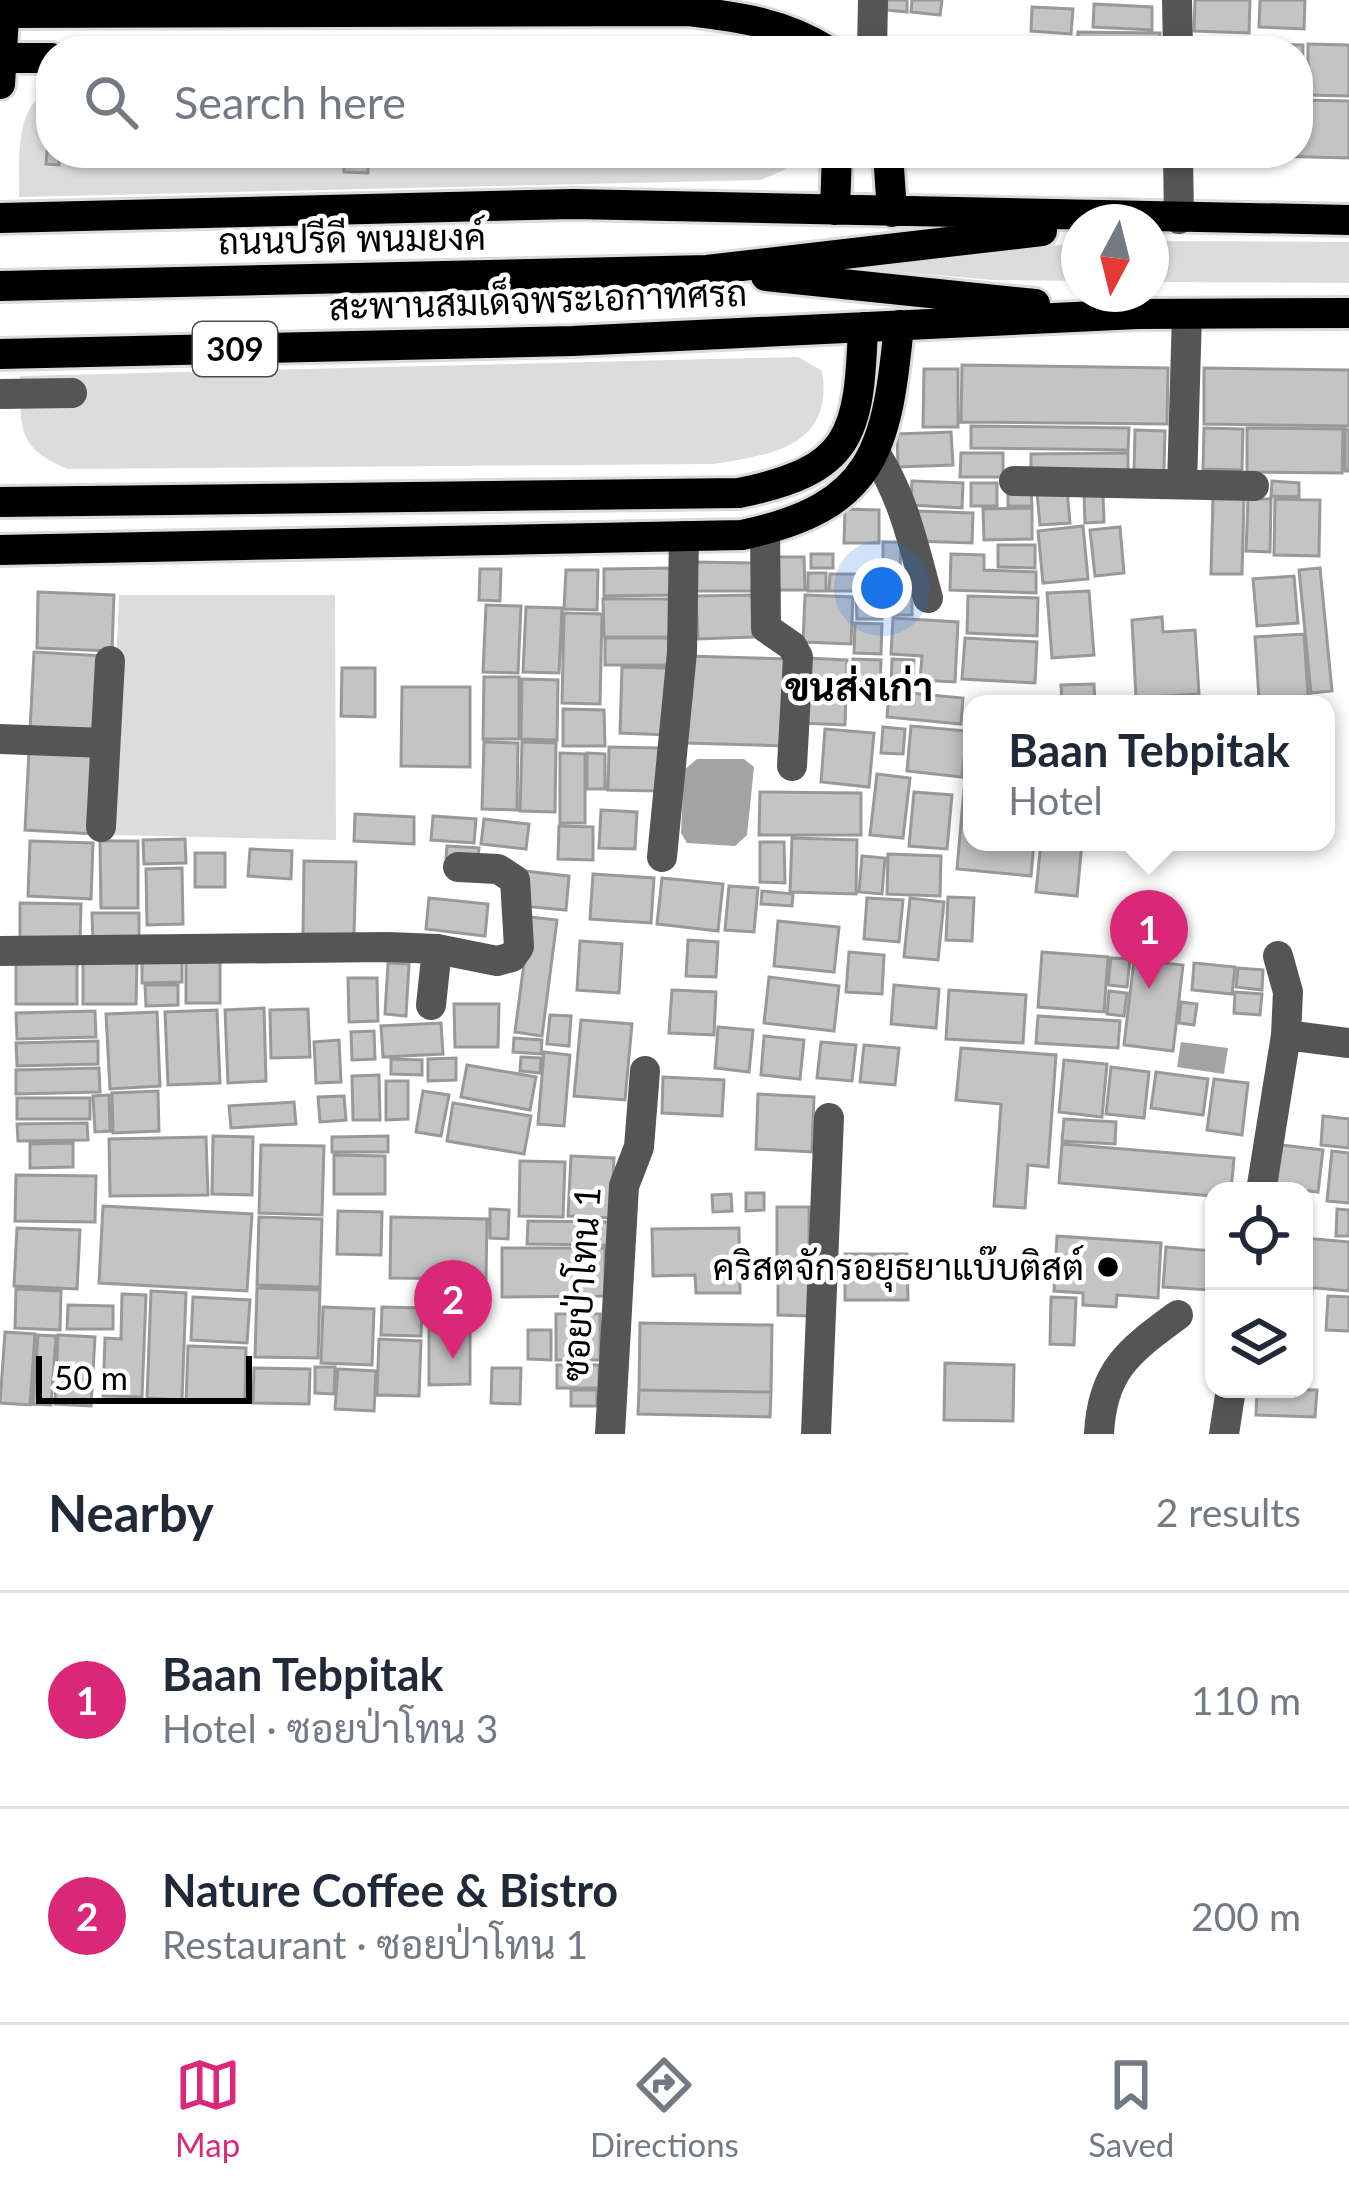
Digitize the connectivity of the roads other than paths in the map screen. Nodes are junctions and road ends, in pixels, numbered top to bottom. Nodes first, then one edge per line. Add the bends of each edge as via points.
1 (873, 0) edge
2 (1178, 0) edge
3 (603, 6) edge
4 (5, 7) edge
5 (805, 36) edge
6 (872, 36) edge
7 (1178, 36) edge
8 (36, 62) edge
9 (1, 71) edge
10 (836, 168) edge
11 (889, 168) edge
12 (1172, 168) edge
13 (1157, 204) edge
14 (835, 210) junction
15 (892, 212) junction
16 (1061, 217) edge
17 (0, 218) edge
18 (1169, 220) edge
19 (1349, 220) edge
20 (1061, 229) edge
21 (706, 270) junction
22 (0, 286) edge
23 (1349, 313) edge
24 (1138, 314) junction
25 (1187, 314) junction
26 (899, 326) junction
27 (863, 327) junction
28 (0, 354) edge
29 (72, 393) dead end
30 (0, 394) edge
31 (875, 453) junction
32 (1014, 481) dead end
33 (1182, 484) junction
34 (1255, 486) dead end
35 (0, 502) edge
36 (765, 530) junction
37 (684, 536) junction
38 (0, 550) edge
39 (928, 598) dead end
40 (110, 661) dead end
41 (0, 739) edge
42 (105, 743) junction
43 (792, 766) dead end
44 (101, 827) dead end
45 (662, 857) dead end
46 (458, 867) dead end
47 (437, 949) junction
48 (0, 951) edge
49 (1278, 956) dead end
50 (431, 1005) dead end
51 (1286, 1035) junction
52 (1349, 1043) edge
53 (645, 1070) dead end
54 (829, 1118) dead end
55 (1263, 1182) edge
56 (1178, 1315) dead end
57 (1229, 1398) edge
58 (610, 1434) edge
59 (816, 1434) edge
60 (1099, 1434) edge
61 (1223, 1434) edge

1 - 6 street
2 - 7 street
3 - 4 main road
3 - 5 main road via 752,18
4 - 9 main road
8 - 9 main road
10 - 14 main road
11 - 15 main road
12 - 13 street
14 - 15 main road
14 - 17 main road via 573,203
15 - 16 main road
18 - 19 main road
20 - 21 main road, ถนนปรีดี พนมยงค์
21 - 22 main road, ถนนปรีดี พนมยงค์
21 - 24 main road, ถนนปรีดี พนมยงค์
23 - 25 main road, ถนนปรีดี พนมยงค์
24 - 25 main road, ถนนปรีดี พนมยงค์
24 - 26 main road, ถนนปรีดี พนมยงค์
25 - 33 street
26 - 27 main road, ถนนปรีดี พนมยงค์
26 - 31 main road via 892,396
27 - 28 main road, สะพานสมเด็จพระเอกาทศรถ / 309
27 - 35 main road via 849,432 813,470 780,485 739,493
29 - 30 street
31 - 36 main road via 818,512
31 - 39 street via 905,510
32 - 33 street
33 - 34 street
36 - 37 main road
36 - 43 street via 766,628 798,657
37 - 38 main road
37 - 45 street
40 - 42 street
41 - 42 street
42 - 44 street
46 - 47 street via 498,869 515,880 519,947 497,961
47 - 48 street
47 - 50 street
49 - 51 street via 1288,992
51 - 52 street
51 - 55 street
53 - 58 street, ซอยป่าโทน 1 via 639,1147 624,1186
54 - 59 street
56 - 60 street via 1116,1368 1100,1398
57 - 61 street

